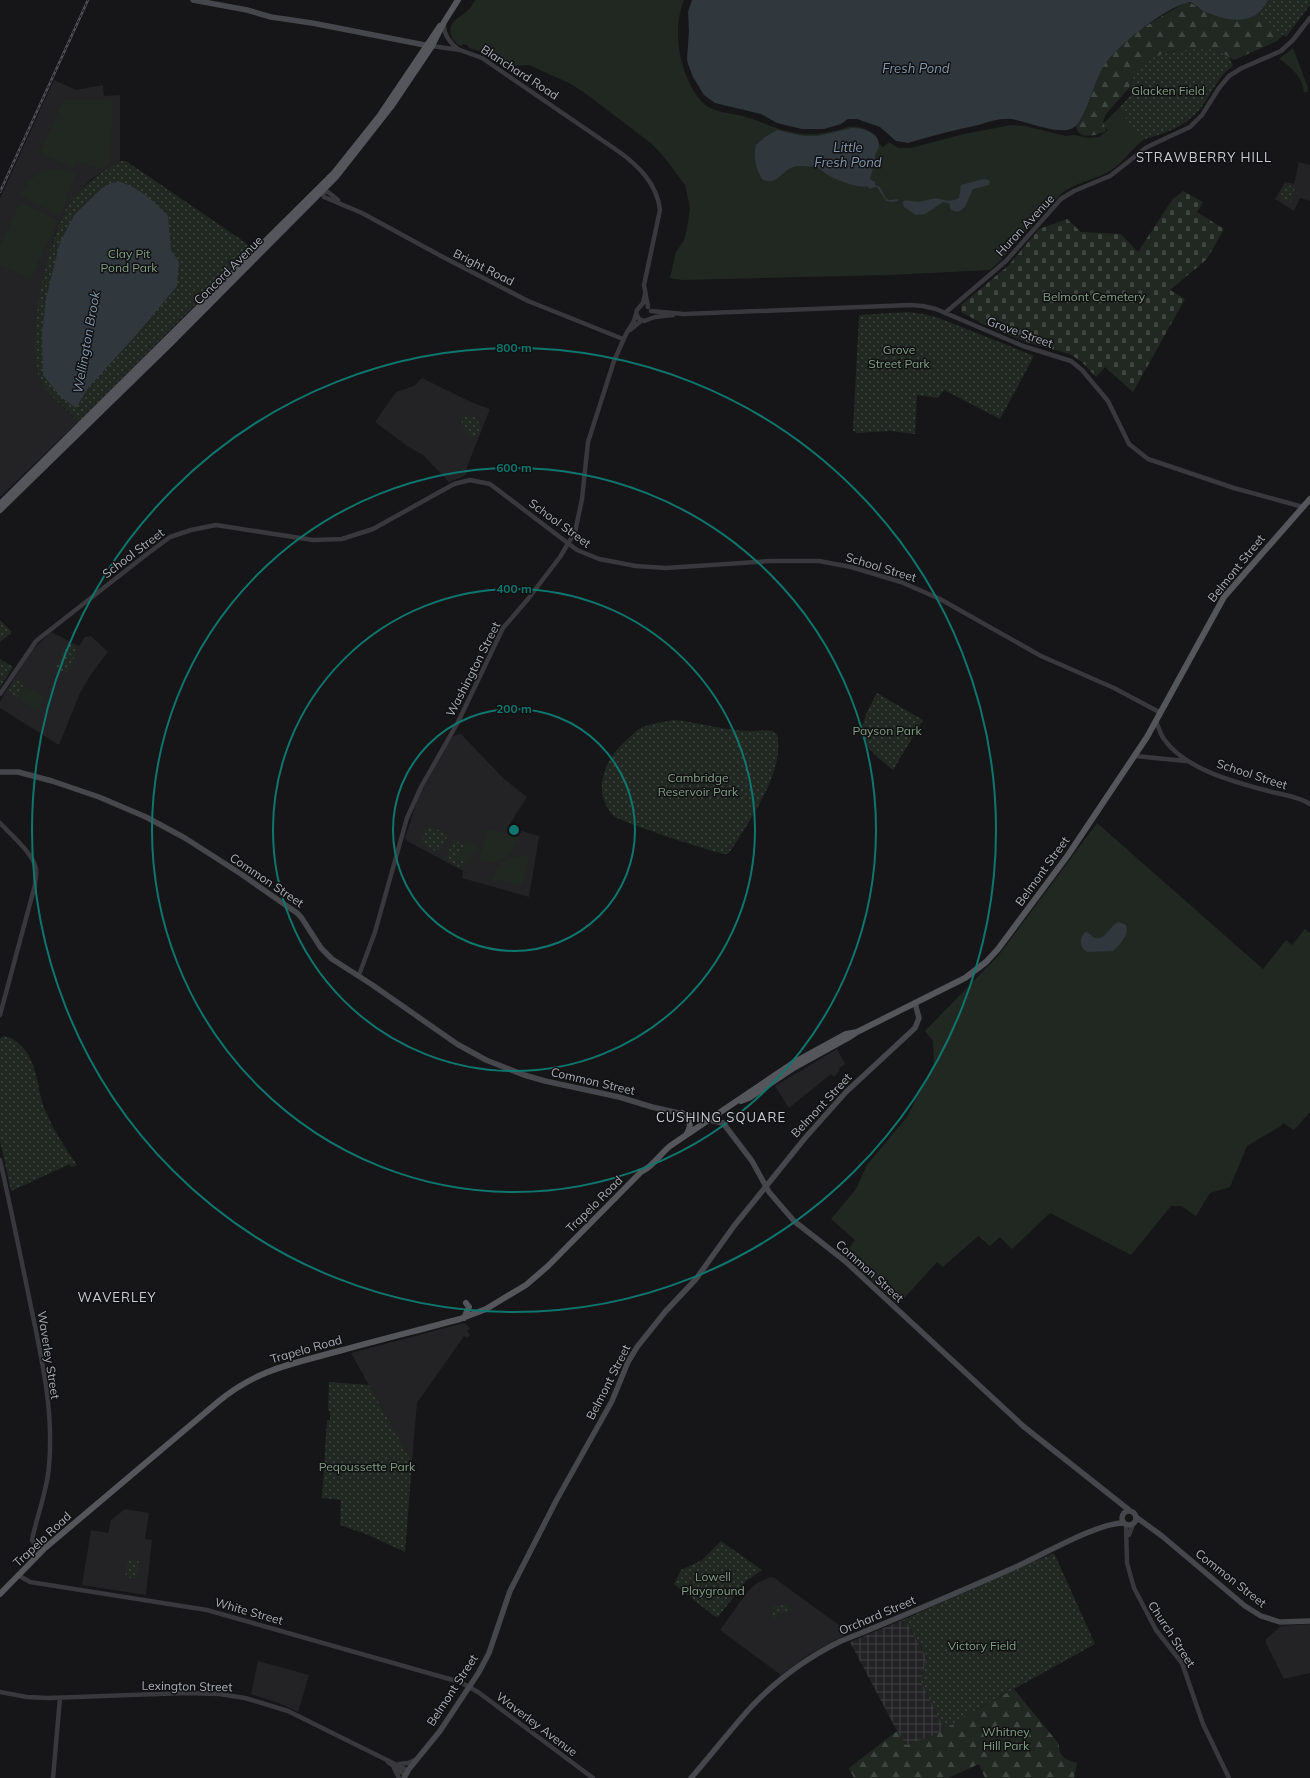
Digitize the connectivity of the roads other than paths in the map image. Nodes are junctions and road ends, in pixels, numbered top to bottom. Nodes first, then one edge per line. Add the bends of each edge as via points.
1 (193, 0) edge
2 (458, 0) edge
3 (1310, 18) edge
4 (444, 22) junction
5 (429, 46) junction
6 (460, 50) junction
7 (320, 190) junction
8 (645, 294) junction
9 (641, 307) junction
10 (650, 309) junction
11 (945, 312) junction
12 (676, 314) junction
13 (637, 315) junction
14 (650, 318) junction
15 (641, 321) junction
16 (626, 334) junction
17 (623, 340) junction
18 (143, 367) junction
19 (1310, 500) edge
20 (0, 504) edge
21 (1303, 507) junction
22 (0, 510) edge
23 (569, 543) junction
24 (0, 694) edge
25 (1161, 713) junction
26 (1156, 722) junction
27 (1135, 756) junction
28 (1188, 762) junction
29 (0, 772) edge
30 (1310, 804) edge
31 (0, 823) edge
32 (359, 975) junction
33 (915, 1003) junction
34 (0, 1015) edge
35 (682, 1113) junction
36 (711, 1120) junction
37 (686, 1135) junction
38 (0, 1160) edge
39 (765, 1185) junction
40 (466, 1303) dead end
41 (464, 1318) junction
42 (1118, 1500) junction
43 (1129, 1510) junction
44 (1122, 1515) junction
45 (1136, 1517) junction
46 (1125, 1524) junction
47 (1133, 1524) junction
48 (1108, 1525) junction
49 (1149, 1527) junction
50 (1127, 1542) junction
51 (41, 1551) junction
52 (18, 1575) junction
53 (0, 1594) edge
54 (1310, 1621) edge
55 (470, 1686) junction
56 (0, 1692) edge
57 (60, 1698) junction
58 (417, 1760) junction
59 (395, 1765) junction
60 (404, 1775) edge
61 (53, 1778) edge
62 (593, 1778) edge
63 (691, 1778) edge
64 (1229, 1778) edge

1 - 5 main road, Blanchard Road
2 - 4 main road, Concord Avenue
3 - 11 street, Huron Avenue via 1281,51 1242,68 1227,78 1203,114 1190,127 1145,148 1110,176 1074,191 1062,199 1006,261
4 - 5 main road, Concord Avenue
4 - 6 street via 444,32
5 - 6 street, Blanchard Road
5 - 7 main road, Concord Avenue via 335,176
6 - 8 street, Blanchard Road via 478,56 499,69 628,158 646,177 656,194 660,210 644,284
7 - 17 street, Bright Road via 328,192 340,203 528,301
7 - 18 main road, Concord Avenue
8 - 9 street, Blanchard Road
8 - 10 street, Blanchard Road
9 - 10 street
9 - 13 street via 637,310
10 - 12 street, Grove Street
10 - 14 street
11 - 12 street, Grove Street via 928,306 910,305
11 - 21 street, Grove Street via 1023,346 1073,362 1108,401 1127,441 1148,459 1234,488
12 - 14 street, Grove Street
13 - 15 street
13 - 16 street, Washington Street
14 - 15 street
15 - 16 street, Washington Street
16 - 17 street, Washington Street
17 - 23 street, Washington Street via 588,442 580,511 575,532
18 - 20 main road, Concord Avenue
18 - 22 main road, Concord Avenue
19 - 21 main road, Belmont Street
21 - 25 main road, Belmont Street via 1224,597
23 - 24 street, School Street via 490,484 470,480 454,484 373,529 342,539 313,540 220,526 191,530 170,537 160,544 39,638
23 - 25 street, School Street via 589,556 636,566 666,568 796,560 834,563 866,571 902,582 934,596 1041,656 1114,688
23 - 32 street, Washington Street via 498,636 458,722 417,796 407,818 375,932
25 - 26 main road, Belmont Street
26 - 27 main road, Belmont Street
26 - 28 street, School Street via 1164,739
27 - 28 street, School Street
27 - 33 main road, Belmont Street via 1068,854 990,958 965,978
28 - 30 street, School Street via 1228,778 1301,799
29 - 32 main road, Common Street via 24,773 99,797 146,817 185,838 288,905 301,917 326,954
31 - 34 street via 26,850 37,870
32 - 35 main road, Common Street via 447,1038 486,1060 545,1081
33 - 36 main road, Trapelo Road via 792,1069
33 - 39 main road, Belmont Street via 919,1018 915,1028 834,1105
35 - 36 main road, Common Street
35 - 37 main road via 690,1123
36 - 37 main road, Trapelo Road
36 - 39 main road, Common Street via 727,1126 751,1158
37 - 41 main road, Trapelo Road via 641,1172 526,1285 491,1307
38 - 51 street, Waverley Street via 35,1325 47,1398 49,1467 45,1493 32,1540
39 - 42 main road, Common Street via 794,1221 850,1267 1014,1418
39 - 55 main road, Belmont Street via 699,1275 632,1354 612,1401 556,1501 510,1591 486,1660
40 - 41 main road via 469,1307
41 - 51 main road, Trapelo Road via 288,1364 246,1382 223,1398
42 - 43 main road, Common Street
42 - 44 main road
43 - 44 main road
43 - 45 main road
44 - 46 main road
44 - 48 main road, Orchard Street
45 - 47 main road
45 - 49 main road, Common Street
46 - 47 main road
46 - 48 main road, Orchard Street
46 - 50 street, Church Street
47 - 49 main road, Common Street
47 - 50 street, Church Street
48 - 63 main road, Orchard Street via 821,1652 784,1678 753,1705
49 - 54 main road, Common Street via 1245,1606 1261,1616 1280,1622
50 - 64 street, Church Street via 1127,1563 1134,1588 1152,1624 1182,1663 1203,1724
51 - 52 main road, Trapelo Road
52 - 53 main road, Trapelo Road
52 - 55 street, White Street via 30,1582 207,1610
55 - 58 main road, Belmont Street
55 - 62 street, Waverley Avenue
56 - 57 street, Lexington Street
57 - 59 street, Lexington Street via 185,1693 238,1697 288,1711
57 - 61 street
58 - 59 street
58 - 60 main road, Belmont Street
59 - 60 street, Lexington Street
59 - 60 street

